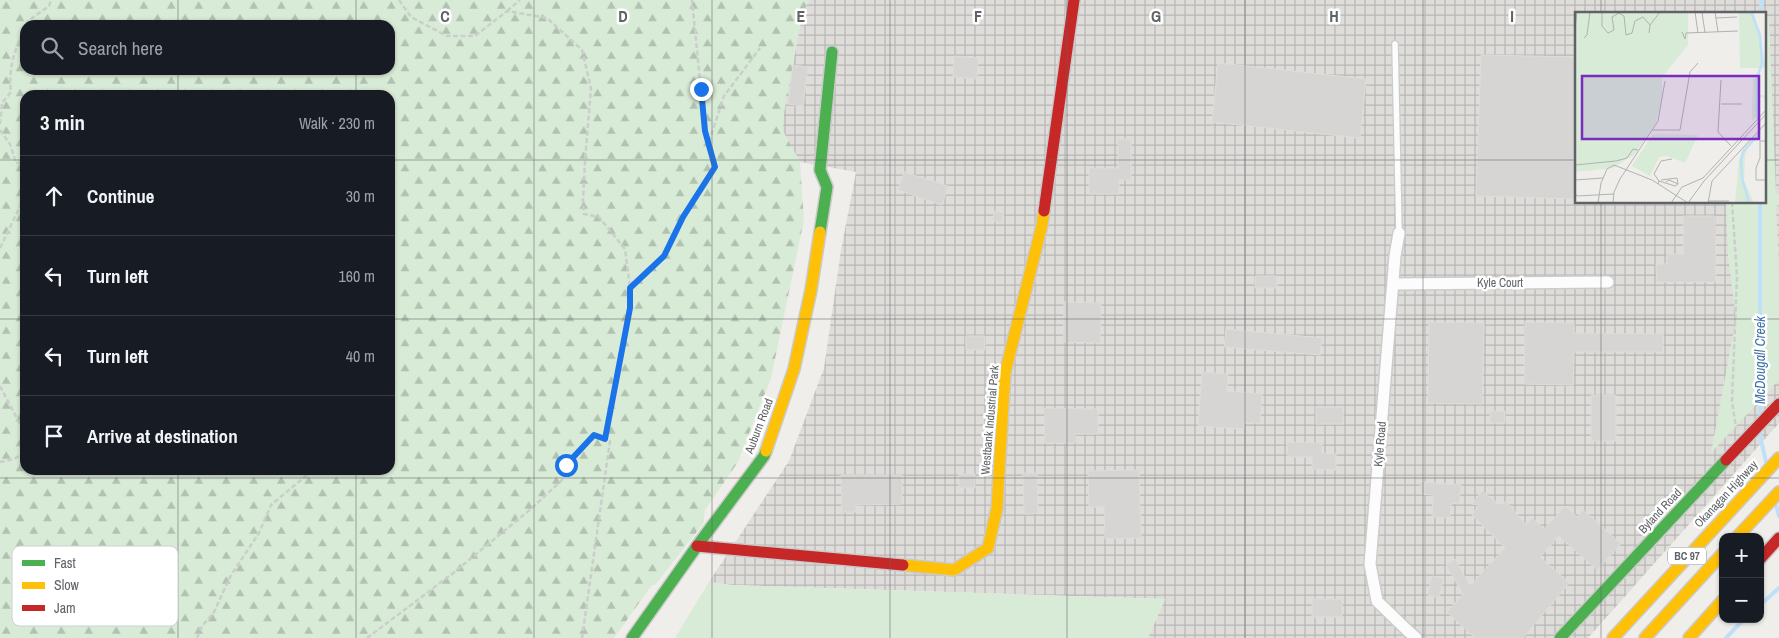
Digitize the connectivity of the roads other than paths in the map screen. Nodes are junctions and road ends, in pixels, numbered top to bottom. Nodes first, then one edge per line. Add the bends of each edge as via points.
1 (1074, 0) edge
2 (1395, 44) dead end
3 (832, 52) dead end
4 (1399, 233) joint
5 (1608, 282) dead end
6 (1393, 284) junction
7 (1779, 404) edge
8 (1777, 460) edge
9 (1779, 492) edge
10 (1741, 533) edge
11 (1778, 539) edge
12 (697, 546) junction
13 (1764, 555) edge
14 (1719, 557) edge
15 (1719, 604) edge
16 (632, 638) edge
17 (1416, 638) edge
18 (1560, 638) edge
19 (1613, 638) edge
20 (1645, 638) edge
21 (1689, 638) edge

1 - 12 main road, Westbank Industrial Park via 1042,225 1006,373 997,508 988,548 954,570
2 - 4 lane
3 - 12 main road, Auburn Road via 820,170 827,188 811,290 794,368 764,456
4 - 6 street, Kyle Road
5 - 6 street, Kyle Court
6 - 17 street, Kyle Road via 1370,564 1377,601
7 - 18 main road, Byland Road
8 - 19 main road, Okanagan Highway / BC 97
9 - 10 main road
11 - 13 main road
12 - 16 main road, Auburn Road
14 - 20 main road, BC 97
15 - 21 main road

